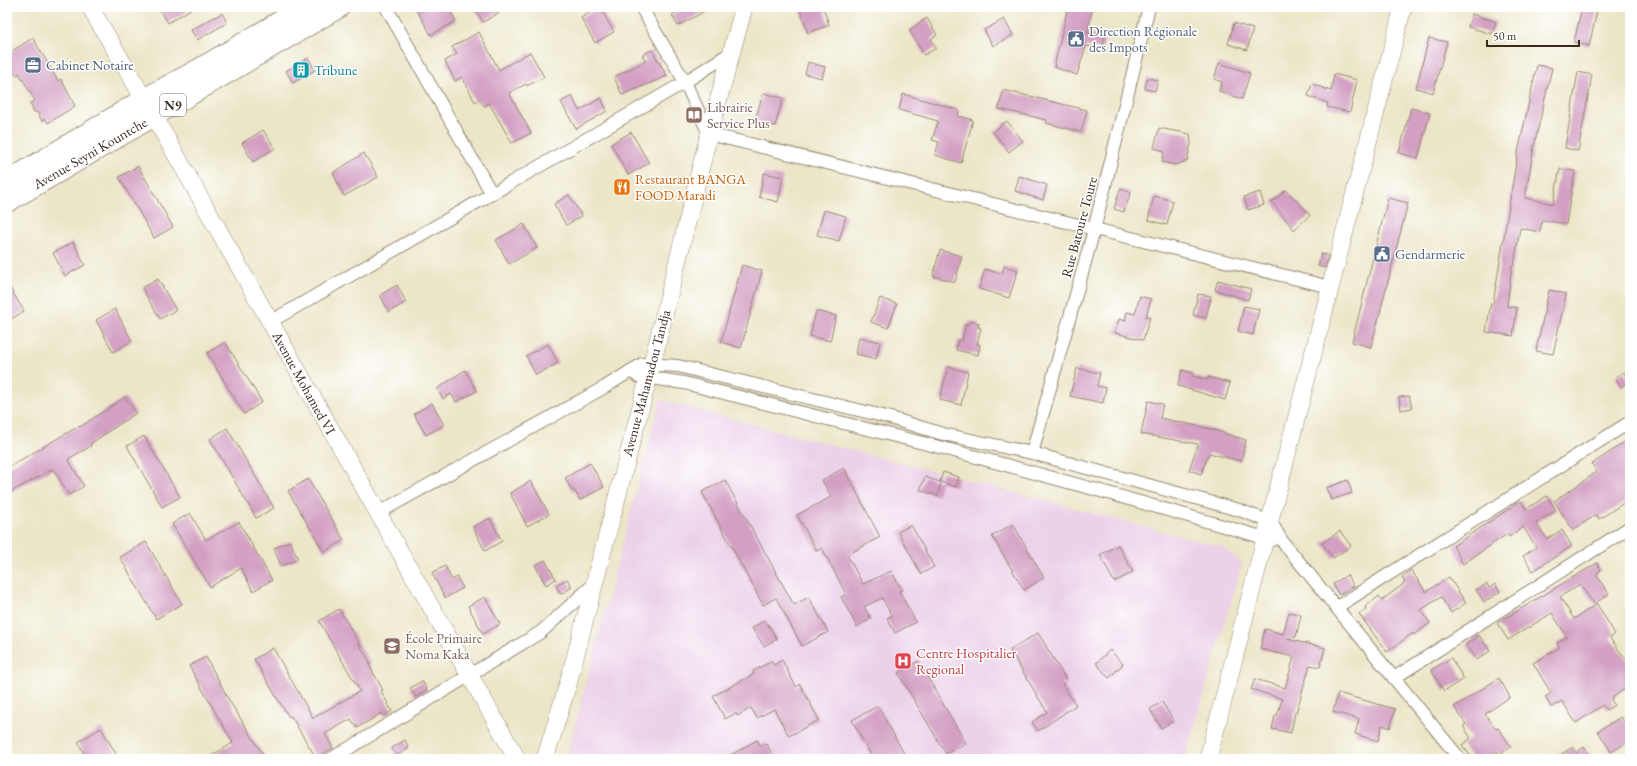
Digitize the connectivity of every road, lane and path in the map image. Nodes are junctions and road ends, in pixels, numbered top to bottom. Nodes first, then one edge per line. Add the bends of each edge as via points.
1 (90, 7) edge
2 (306, 7) edge
3 (338, 7) edge
4 (386, 7) edge
5 (641, 7) edge
6 (744, 7) edge
7 (1149, 7) edge
8 (1403, 7) edge
9 (732, 52) junction
10 (685, 82) junction
11 (149, 108) junction
12 (709, 134) junction
13 (18, 183) edge
14 (492, 194) junction
15 (7, 201) edge
16 (1094, 230) junction
17 (1330, 287) junction
18 (270, 322) junction
19 (650, 370) junction
20 (774, 389) junction
21 (769, 405) junction
22 (1630, 422) edge
23 (1032, 453) junction
24 (378, 513) junction
25 (1271, 522) junction
26 (1630, 527) edge
27 (1274, 540) junction
28 (593, 585) junction
29 (1336, 607) junction
30 (470, 676) junction
31 (1394, 678) junction
32 (331, 759) edge
33 (517, 759) edge
34 (545, 759) edge
35 (1208, 759) edge
36 (1460, 759) edge

1 - 11 street, Avenue Mohamed VI
2 - 11 highway, Avenue Seyni Kountche / N9 via 201,70
3 - 11 highway, Avenue Seyni Kountche / N9
4 - 14 street
5 - 10 street
6 - 9 street, Avenue Mahamadou Tandja
7 - 16 street, Rue Batoure Toure
8 - 17 street
9 - 10 street
9 - 12 street, Avenue Mahamadou Tandja
10 - 12 street
10 - 14 street
11 - 13 highway, Avenue Seyni Kountche / N9
11 - 18 street, Avenue Mohamed VI
12 - 16 street
12 - 19 street, Avenue Mahamadou Tandja
13 - 15 highway, Avenue Seyni Kountche / N9
14 - 18 street
16 - 17 street
16 - 23 street, Rue Batoure Toure
17 - 25 street
18 - 24 street, Avenue Mohamed VI
19 - 20 street via 678,366
19 - 21 street via 684,383
19 - 24 street via 642,364
19 - 28 street, Avenue Mahamadou Tandja
20 - 21 street
20 - 23 street via 887,417 943,434
21 - 27 street via 943,448
22 - 29 street
23 - 25 street via 1239,510
24 - 30 street, Avenue Mohamed VI
25 - 27 street
26 - 31 street
27 - 29 street
27 - 35 street
28 - 30 street via 541,632
28 - 34 street, Avenue Mahamadou Tandja via 568,684
29 - 31 street
30 - 32 street
30 - 33 street, Avenue Mohamed VI
31 - 36 street

